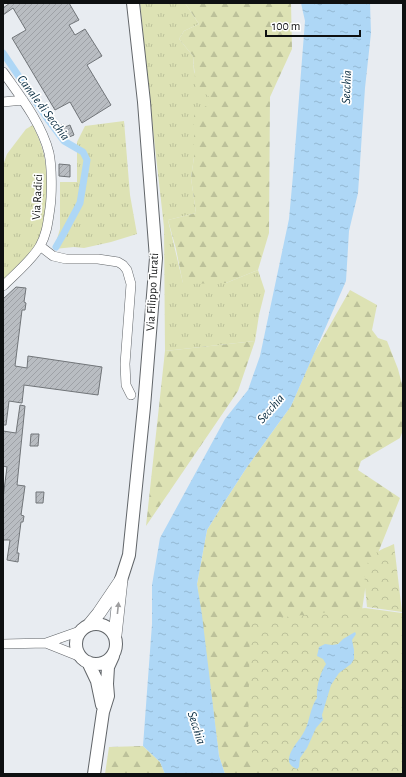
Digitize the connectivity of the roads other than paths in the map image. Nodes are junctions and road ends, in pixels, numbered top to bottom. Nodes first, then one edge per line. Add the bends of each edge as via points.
1 (133, 3) edge
2 (3, 72) edge
3 (23, 100) junction
4 (3, 102) edge
5 (40, 246) junction
6 (3, 286) edge
7 (131, 396) dead end
8 (121, 580) junction
9 (85, 628) junction
10 (115, 635) junction
11 (46, 643) junction
12 (3, 644) edge
13 (113, 656) junction
14 (84, 660) junction
15 (103, 712) junction
16 (94, 774) edge

1 - 8 main road, Via Filippo Turati via 144,102 156,258 129,555
2 - 3 street, Via Radici
3 - 4 street
3 - 5 street, Via Radici via 39,126 49,154 51,201 47,228
5 - 6 street, Via Radici via 27,263
5 - 7 street via 53,256 118,262 127,270 132,284 125,364 126,386
8 - 9 highway via 99,613
10 -> 8 highway
9 - 10 main road via 96,623 102,624
9 - 11 street
9 - 14 main road via 76,640 76,649
10 - 13 main road via 117,642
11 - 12 street
11 - 14 street
13 - 14 main road via 101,664
13 - 15 main road via 108,667 108,696
14 - 15 main road via 97,681
15 - 16 main road

